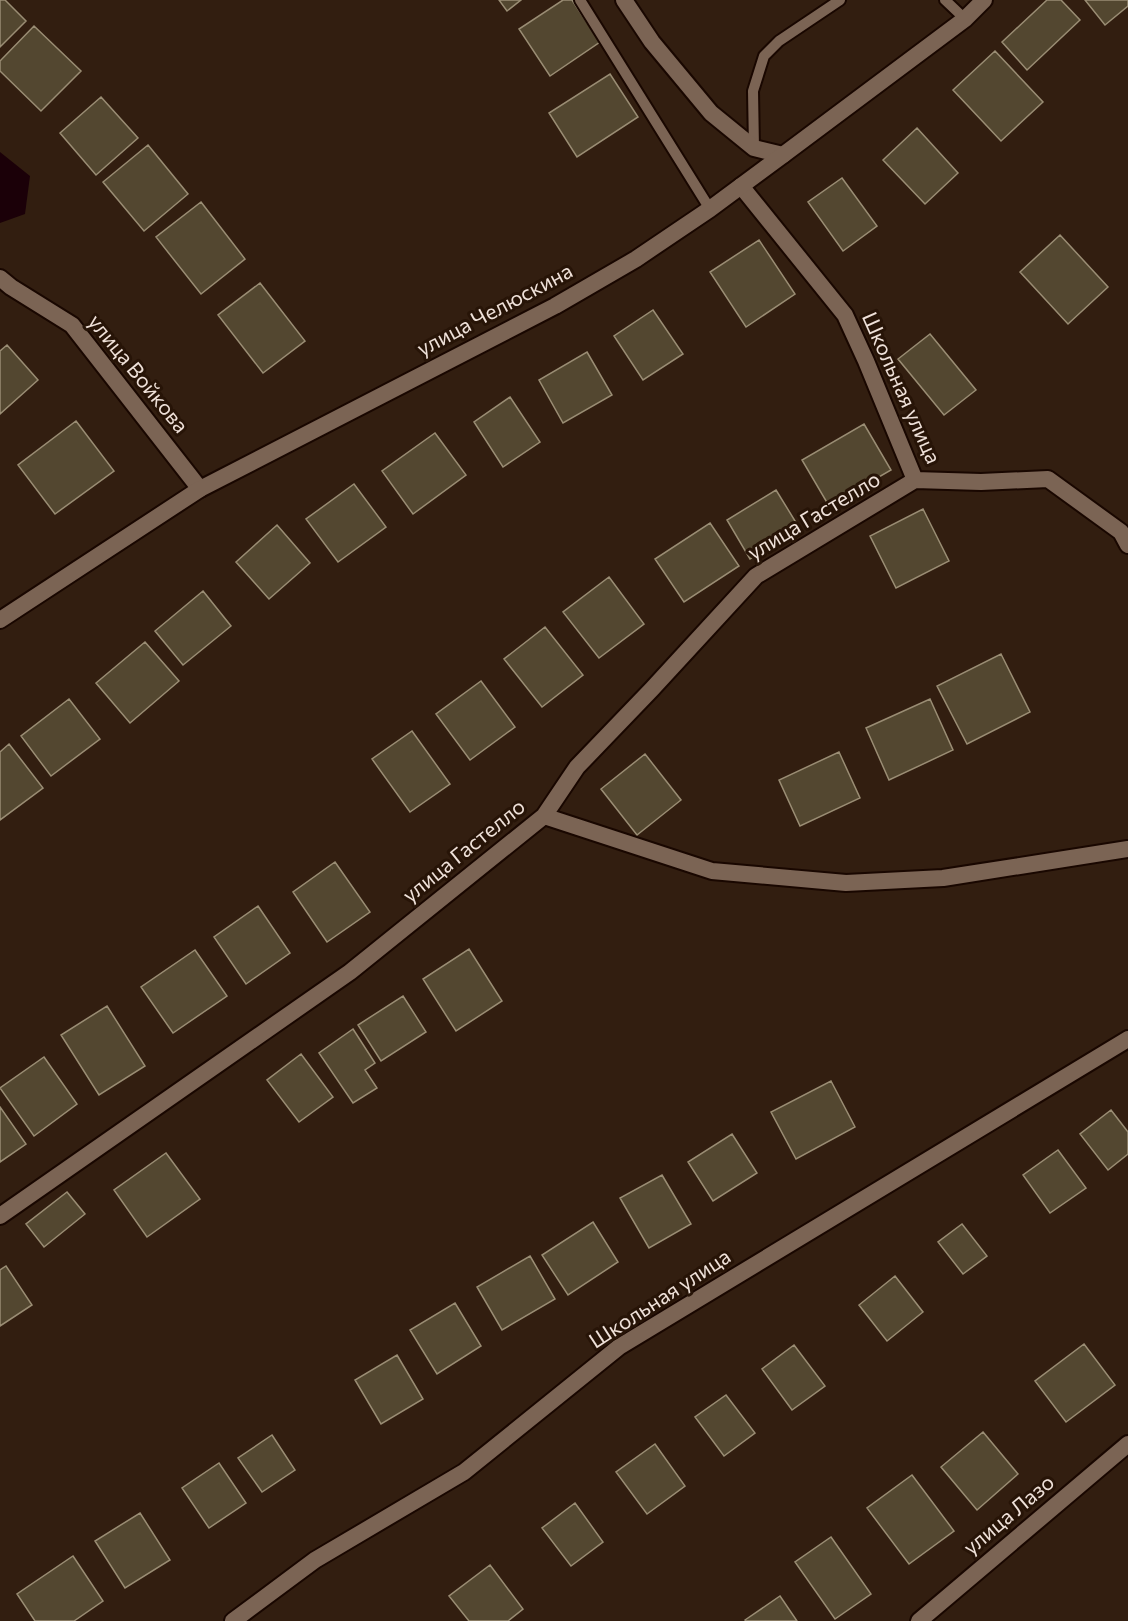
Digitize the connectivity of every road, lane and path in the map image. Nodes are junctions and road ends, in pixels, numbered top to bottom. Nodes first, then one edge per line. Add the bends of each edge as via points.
1 (580, 0) edge
2 (624, 0) edge
3 (840, 0) edge
4 (945, 0) edge
5 (984, 0) edge
6 (964, 19) junction
7 (754, 148) junction
8 (783, 155) junction
9 (741, 186) junction
10 (710, 209) junction
11 (0, 278) edge
12 (915, 480) junction
13 (200, 489) junction
14 (1128, 544) edge
15 (0, 620) edge
16 (544, 816) junction
17 (1128, 849) edge
18 (1128, 1039) edge
19 (0, 1216) edge
20 (1128, 1444) edge
21 (233, 1621) edge
22 (919, 1621) edge

1 - 10 lane
2 - 7 street via 652,42 711,113
3 - 7 lane via 779,41 764,56 753,91
4 - 6 lane
5 - 6 street, улица Челюскина
6 - 8 street, улица Челюскина
7 - 8 street
8 - 9 street, улица Челюскина
9 - 10 street, улица Челюскина
9 - 12 street, Школьная улица via 845,315
10 - 13 street, улица Челюскина via 636,259 555,306
11 - 13 street, улица Войкова via 72,325
12 - 14 street, Школьная улица via 1048,479 1121,532
12 - 16 street, улица Гастелло via 756,576 577,767
13 - 15 street, улица Челюскина
16 - 17 street via 712,871 846,884 943,878
16 - 19 street, улица Гастелло via 350,972
18 - 21 street, Школьная улица via 619,1347 464,1472 315,1560
20 - 22 street, улица Лазо

